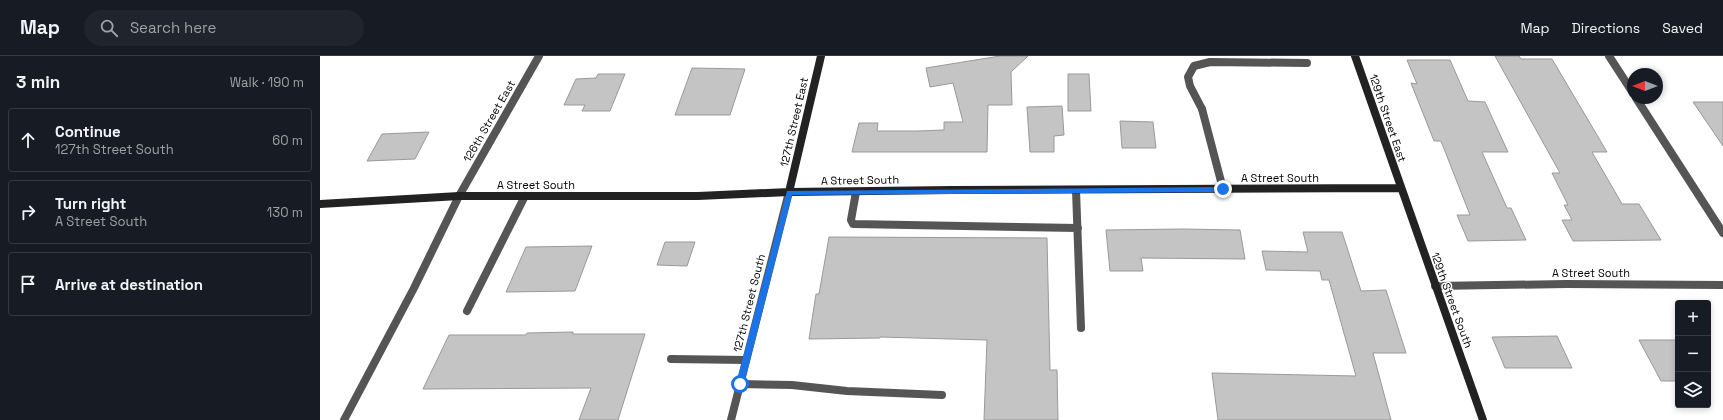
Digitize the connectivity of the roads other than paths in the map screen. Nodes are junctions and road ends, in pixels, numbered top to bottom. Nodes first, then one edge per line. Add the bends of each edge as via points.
1 (539, 56) edge
2 (821, 56) edge
3 (1355, 56) edge
4 (1609, 56) edge
5 (1307, 64) dead end
6 (1627, 84) edge
7 (1640, 104) edge
8 (1400, 188) junction
9 (1223, 189) junction
10 (1076, 190) junction
11 (789, 192) junction
12 (856, 192) junction
13 (459, 196) junction
14 (525, 196) junction
15 (320, 204) edge
16 (1078, 228) junction
17 (1723, 233) edge
18 (1723, 284) edge
19 (1436, 286) junction
20 (467, 311) dead end
21 (1081, 328) dead end
22 (671, 359) dead end
23 (746, 360) junction
24 (740, 384) junction
25 (942, 395) dead end
26 (344, 420) edge
27 (731, 420) edge
28 (1483, 420) edge

1 - 13 street, 126th Street East
2 - 11 street, 127th Street East
3 - 8 street, 129th Street East
4 - 6 street
5 - 9 street via 1210,62 1194,66 1190,71 1190,86 1202,109
7 - 17 street
8 - 9 street, A Street South
8 - 19 street, 129th Street South
9 - 10 street, A Street South
10 - 12 street, A Street South
10 - 16 street
11 - 12 street, A Street South
11 - 14 street, A Street South via 698,196
11 - 23 street, 127th Street South
12 - 16 street via 851,223 853,224
13 - 14 street, A Street South
13 - 15 street, A Street South
13 - 26 street, 126th Street East
14 - 20 street
16 - 21 street
18 - 19 street, A Street South
19 - 28 street, 129th Street South
22 - 23 street
23 - 24 street, 127th Street South
24 - 25 street
24 - 27 street, 127th Street South

